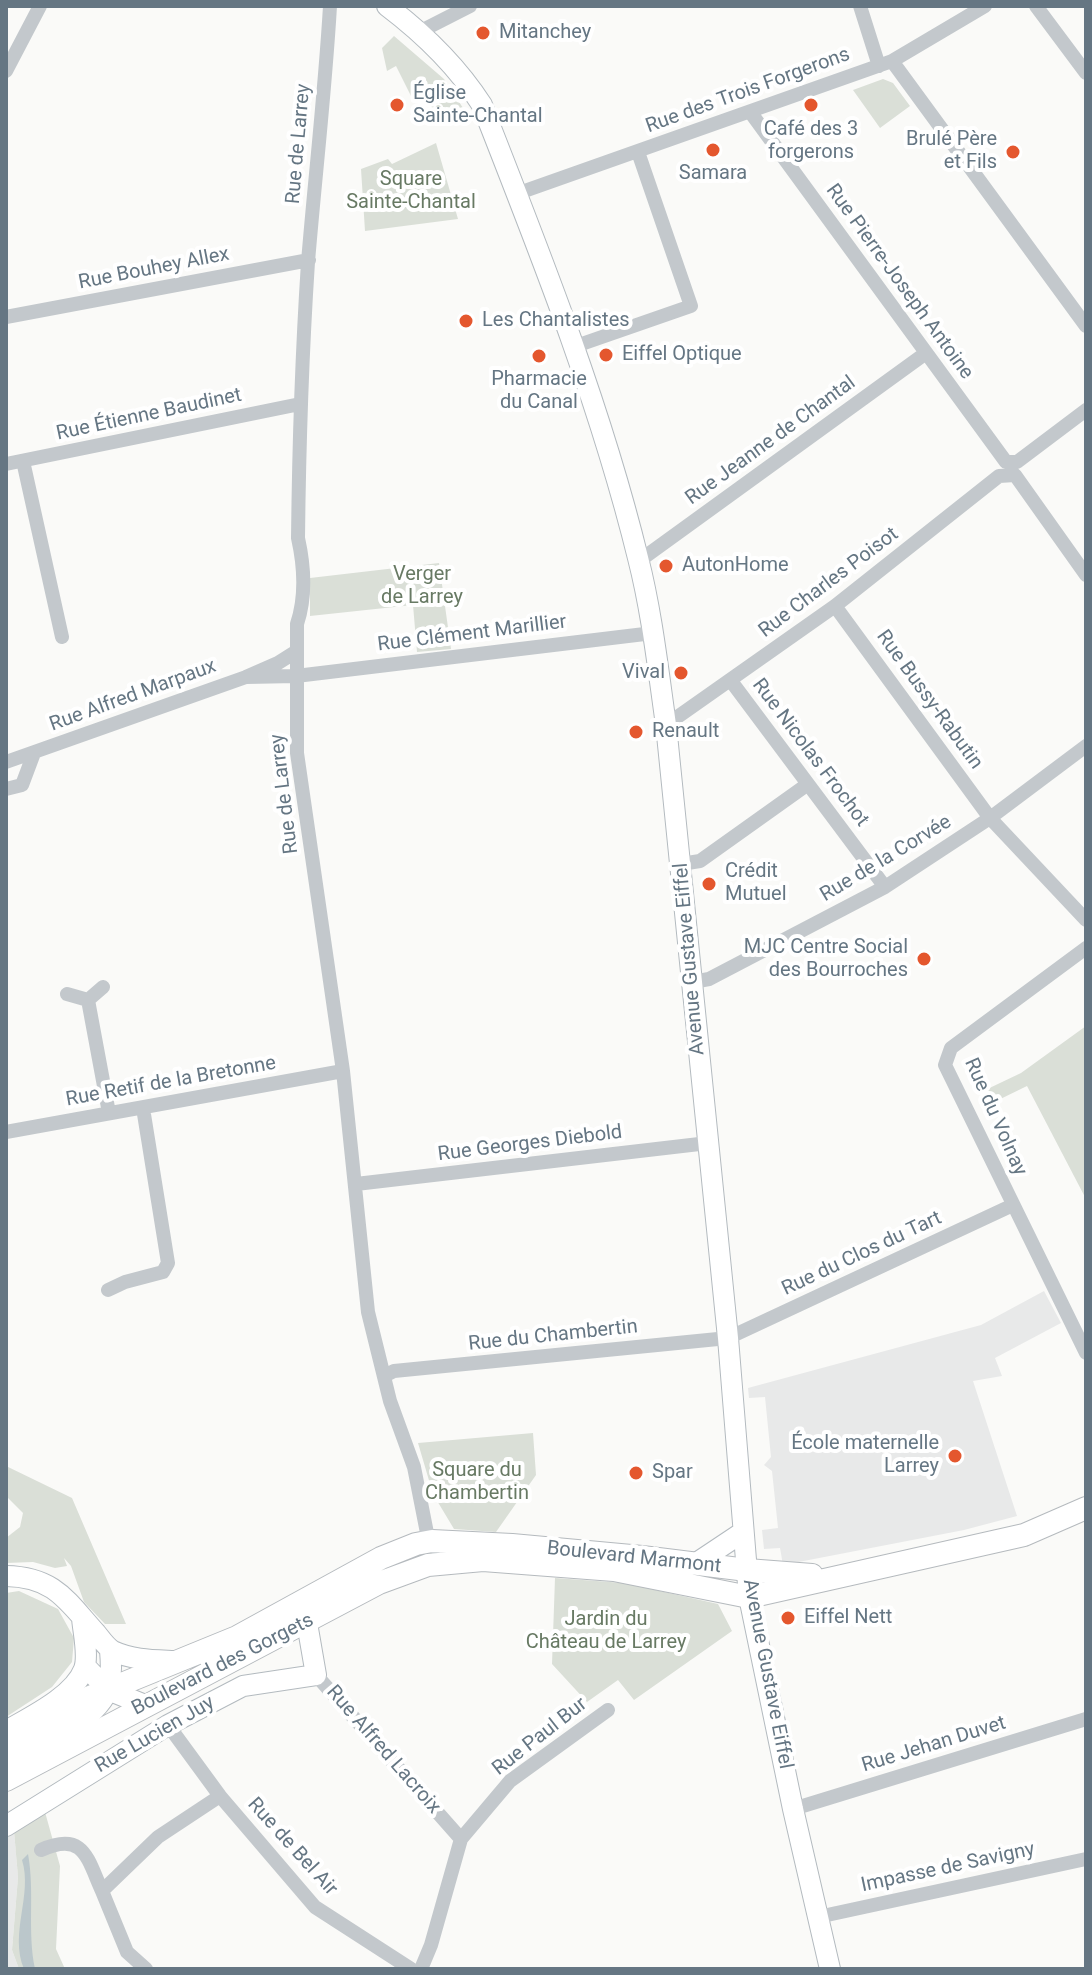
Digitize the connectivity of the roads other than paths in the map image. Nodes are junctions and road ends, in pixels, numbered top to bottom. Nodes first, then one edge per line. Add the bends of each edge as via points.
1 (40, 6) edge
2 (330, 6) edge
3 (387, 6) edge
4 (470, 6) edge
5 (860, 6) edge
6 (985, 6) edge
7 (1036, 6) edge
8 (421, 31) junction
9 (885, 63) junction
10 (6, 71) edge
11 (1086, 73) edge
12 (751, 113) junction
13 (638, 152) junction
14 (516, 194) junction
15 (309, 260) junction
16 (6, 317) edge
17 (1086, 326) edge
18 (573, 347) junction
19 (926, 353) junction
20 (300, 404) junction
21 (1086, 410) edge
22 (23, 461) junction
23 (6, 464) edge
24 (1017, 468) junction
25 (639, 561) junction
26 (1086, 575) edge
27 (835, 606) junction
28 (653, 633) junction
29 (62, 637) dead end
30 (297, 651) junction
31 (296, 676) junction
32 (246, 677) junction
33 (731, 681) junction
34 (666, 725) junction
35 (1086, 746) edge
36 (34, 753) junction
37 (6, 762) edge
38 (808, 784) junction
39 (6, 789) edge
40 (990, 818) junction
41 (681, 864) junction
42 (885, 887) junction
43 (1086, 920) edge
44 (1086, 948) edge
45 (693, 982) junction
46 (103, 987) dead end
47 (67, 994) dead end
48 (88, 1000) junction
49 (343, 1071) junction
50 (143, 1108) junction
51 (109, 1113) junction
52 (6, 1132) edge
53 (708, 1143) junction
54 (356, 1184) junction
55 (1013, 1205) junction
56 (108, 1290) dead end
57 (728, 1338) junction
58 (1084, 1343) edge
59 (384, 1376) junction
60 (1086, 1508) edge
61 (743, 1532) junction
62 (432, 1541) junction
63 (444, 1563) junction
64 (695, 1564) junction
65 (614, 1570) junction
66 (747, 1570) junction
67 (6, 1576) edge
68 (827, 1576) junction
69 (313, 1596) junction
70 (749, 1597) junction
71 (272, 1617) junction
72 (82, 1618) junction
73 (300, 1626) junction
74 (110, 1650) junction
75 (174, 1661) junction
76 (314, 1666) junction
77 (86, 1667) junction
78 (108, 1690) junction
79 (145, 1705) junction
80 (608, 1710) dead end
81 (1086, 1719) edge
82 (168, 1725) junction
83 (6, 1731) edge
84 (6, 1744) edge
85 (6, 1764) edge
86 (6, 1780) edge
87 (220, 1796) junction
88 (793, 1809) junction
89 (6, 1826) edge
90 (461, 1839) junction
91 (41, 1850) dead end
92 (1086, 1859) edge
93 (102, 1891) junction
94 (818, 1917) junction
95 (146, 1969) edge
96 (411, 1969) edge
97 (421, 1969) edge
98 (830, 1969) edge

1 - 10 street
2 - 15 street, Rue de Larrey
3 - 8 main road, Avenue Gustave Eiffel
4 - 8 street
5 - 9 street
6 - 9 street, Rue des Trois Forgerons
7 - 11 street
8 - 14 main road, Avenue Gustave Eiffel via 482,105
9 - 12 street, Rue des Trois Forgerons
9 - 17 street
12 - 13 street, Rue des Trois Forgerons
12 - 19 street, Rue Pierre-Joseph Antoine
13 - 14 street, Rue des Trois Forgerons
13 - 18 street via 691,306
14 - 18 main road, Avenue Gustave Eiffel
15 - 16 street, Rue Bouhey Allex
15 - 20 street, Rue de Larrey
18 - 25 main road, Avenue Gustave Eiffel
19 - 24 street, Rue Pierre-Joseph Antoine via 1006,462
19 - 25 street, Rue Jeanne de Chantal
20 - 22 street, Rue Étienne Baudinet
20 - 30 street, Rue de Larrey via 302,609
21 - 24 street, Rue Charles Poisot
22 - 23 street, Rue Étienne Baudinet
22 - 29 street
24 - 26 street, Rue Pierre-Joseph Antoine
24 - 27 street, Rue Charles Poisot via 999,476
25 - 28 main road, Avenue Gustave Eiffel
27 - 33 street, Rue Charles Poisot
27 - 40 street, Rue Bussy-Rabutin
28 - 31 street, Rue Clément Marillier
28 - 34 main road, Avenue Gustave Eiffel
30 - 31 street, Rue de Larrey
30 - 32 street, Rue Alfred Marpaux
31 - 32 street, Rue Alfred Marpaux
31 - 49 street, Rue de Larrey via 297,753
32 - 36 street, Rue Alfred Marpaux
33 - 34 street, Rue Charles Poisot
33 - 38 street, Rue Nicolas Frochot
34 - 41 main road, Avenue Gustave Eiffel
35 - 40 street, Rue de la Corvée
36 - 37 street, Rue Alfred Marpaux
36 - 39 street, Rue Alfred Marpaux via 22,785
38 - 41 street via 700,861
38 - 42 street, Rue Nicolas Frochot
40 - 42 street, Rue de la Corvée
40 - 43 street, Rue Bussy-Rabutin
41 - 45 main road, Avenue Gustave Eiffel
42 - 45 street, Rue de la Corvée via 709,979
44 - 55 street, Rue du Volnay via 951,1048 945,1065
45 - 53 main road, Avenue Gustave Eiffel
46 - 48 street
47 - 48 street
48 - 51 street
49 - 50 street, Rue Retif de la Bretonne
49 - 54 street, Rue de Larrey
50 - 51 street, Rue Retif de la Bretonne
50 - 56 street via 168,1263 163,1272
51 - 52 street, Rue Retif de la Bretonne
53 - 54 street, Rue Georges Diebold
53 - 57 main road, Avenue Gustave Eiffel
54 - 59 street, Rue de Larrey via 368,1312
55 - 57 street, Rue du Clos du Tart
55 - 58 street, Rue du Volnay
57 - 59 street, Rue du Chambertin
57 - 61 main road, Avenue Gustave Eiffel
59 - 62 street, Rue de Larrey
60 - 68 main road via 1024,1535
61 - 64 main road
61 - 66 main road, Avenue Gustave Eiffel
62 - 63 street, Rue de Larrey
62 - 64 main road, Boulevard Marmont
62 - 69 main road, Boulevard des Gorgets via 391,1554
63 - 65 main road, Boulevard Marmont via 483,1560
63 - 73 main road, Boulevard des Gorgets via 387,1579
64 - 66 main road, Boulevard Marmont
65 - 66 main road, Boulevard Marmont via 728,1581
65 - 70 main road, Boulevard Marmont
66 - 68 main road
66 - 70 main road, Avenue Gustave Eiffel
67 - 72 main road via 49,1585
68 - 70 main road
69 - 71 main road, Boulevard des Gorgets
69 - 73 main road
70 - 88 main road, Avenue Gustave Eiffel
71 - 73 main road, Rue Alfred Lacroix
71 - 75 main road, Boulevard des Gorgets
72 - 74 main road
72 - 77 main road
73 - 76 main road, Rue Alfred Lacroix via 303,1654
73 - 79 main road, Boulevard des Gorgets
74 - 75 main road
74 - 78 main road
75 - 78 main road, Boulevard des Gorgets
76 - 82 main road, Rue Lucien Juy via 243,1686
76 - 90 street, Rue Alfred Lacroix
77 - 78 main road
77 - 83 main road via 55,1701
78 - 79 main road
78 - 84 main road, Boulevard des Gorgets
78 - 85 main road via 81,1721
79 - 86 main road, Boulevard des Gorgets
80 - 90 street, Rue Paul Bur via 510,1781
81 - 88 street, Rue Jehan Duvet
82 - 87 street, Rue de Bel Air
82 - 89 main road, Rue Lucien Juy
87 - 93 street via 158,1837
87 - 96 street, Rue de Bel Air via 315,1907
88 - 94 main road, Avenue Gustave Eiffel
90 - 97 street, Rue Paul Bur
91 - 93 street via 59,1842 84,1850
92 - 94 street, Impasse de Savigny
93 - 95 street via 127,1952
94 - 98 main road, Avenue Gustave Eiffel

